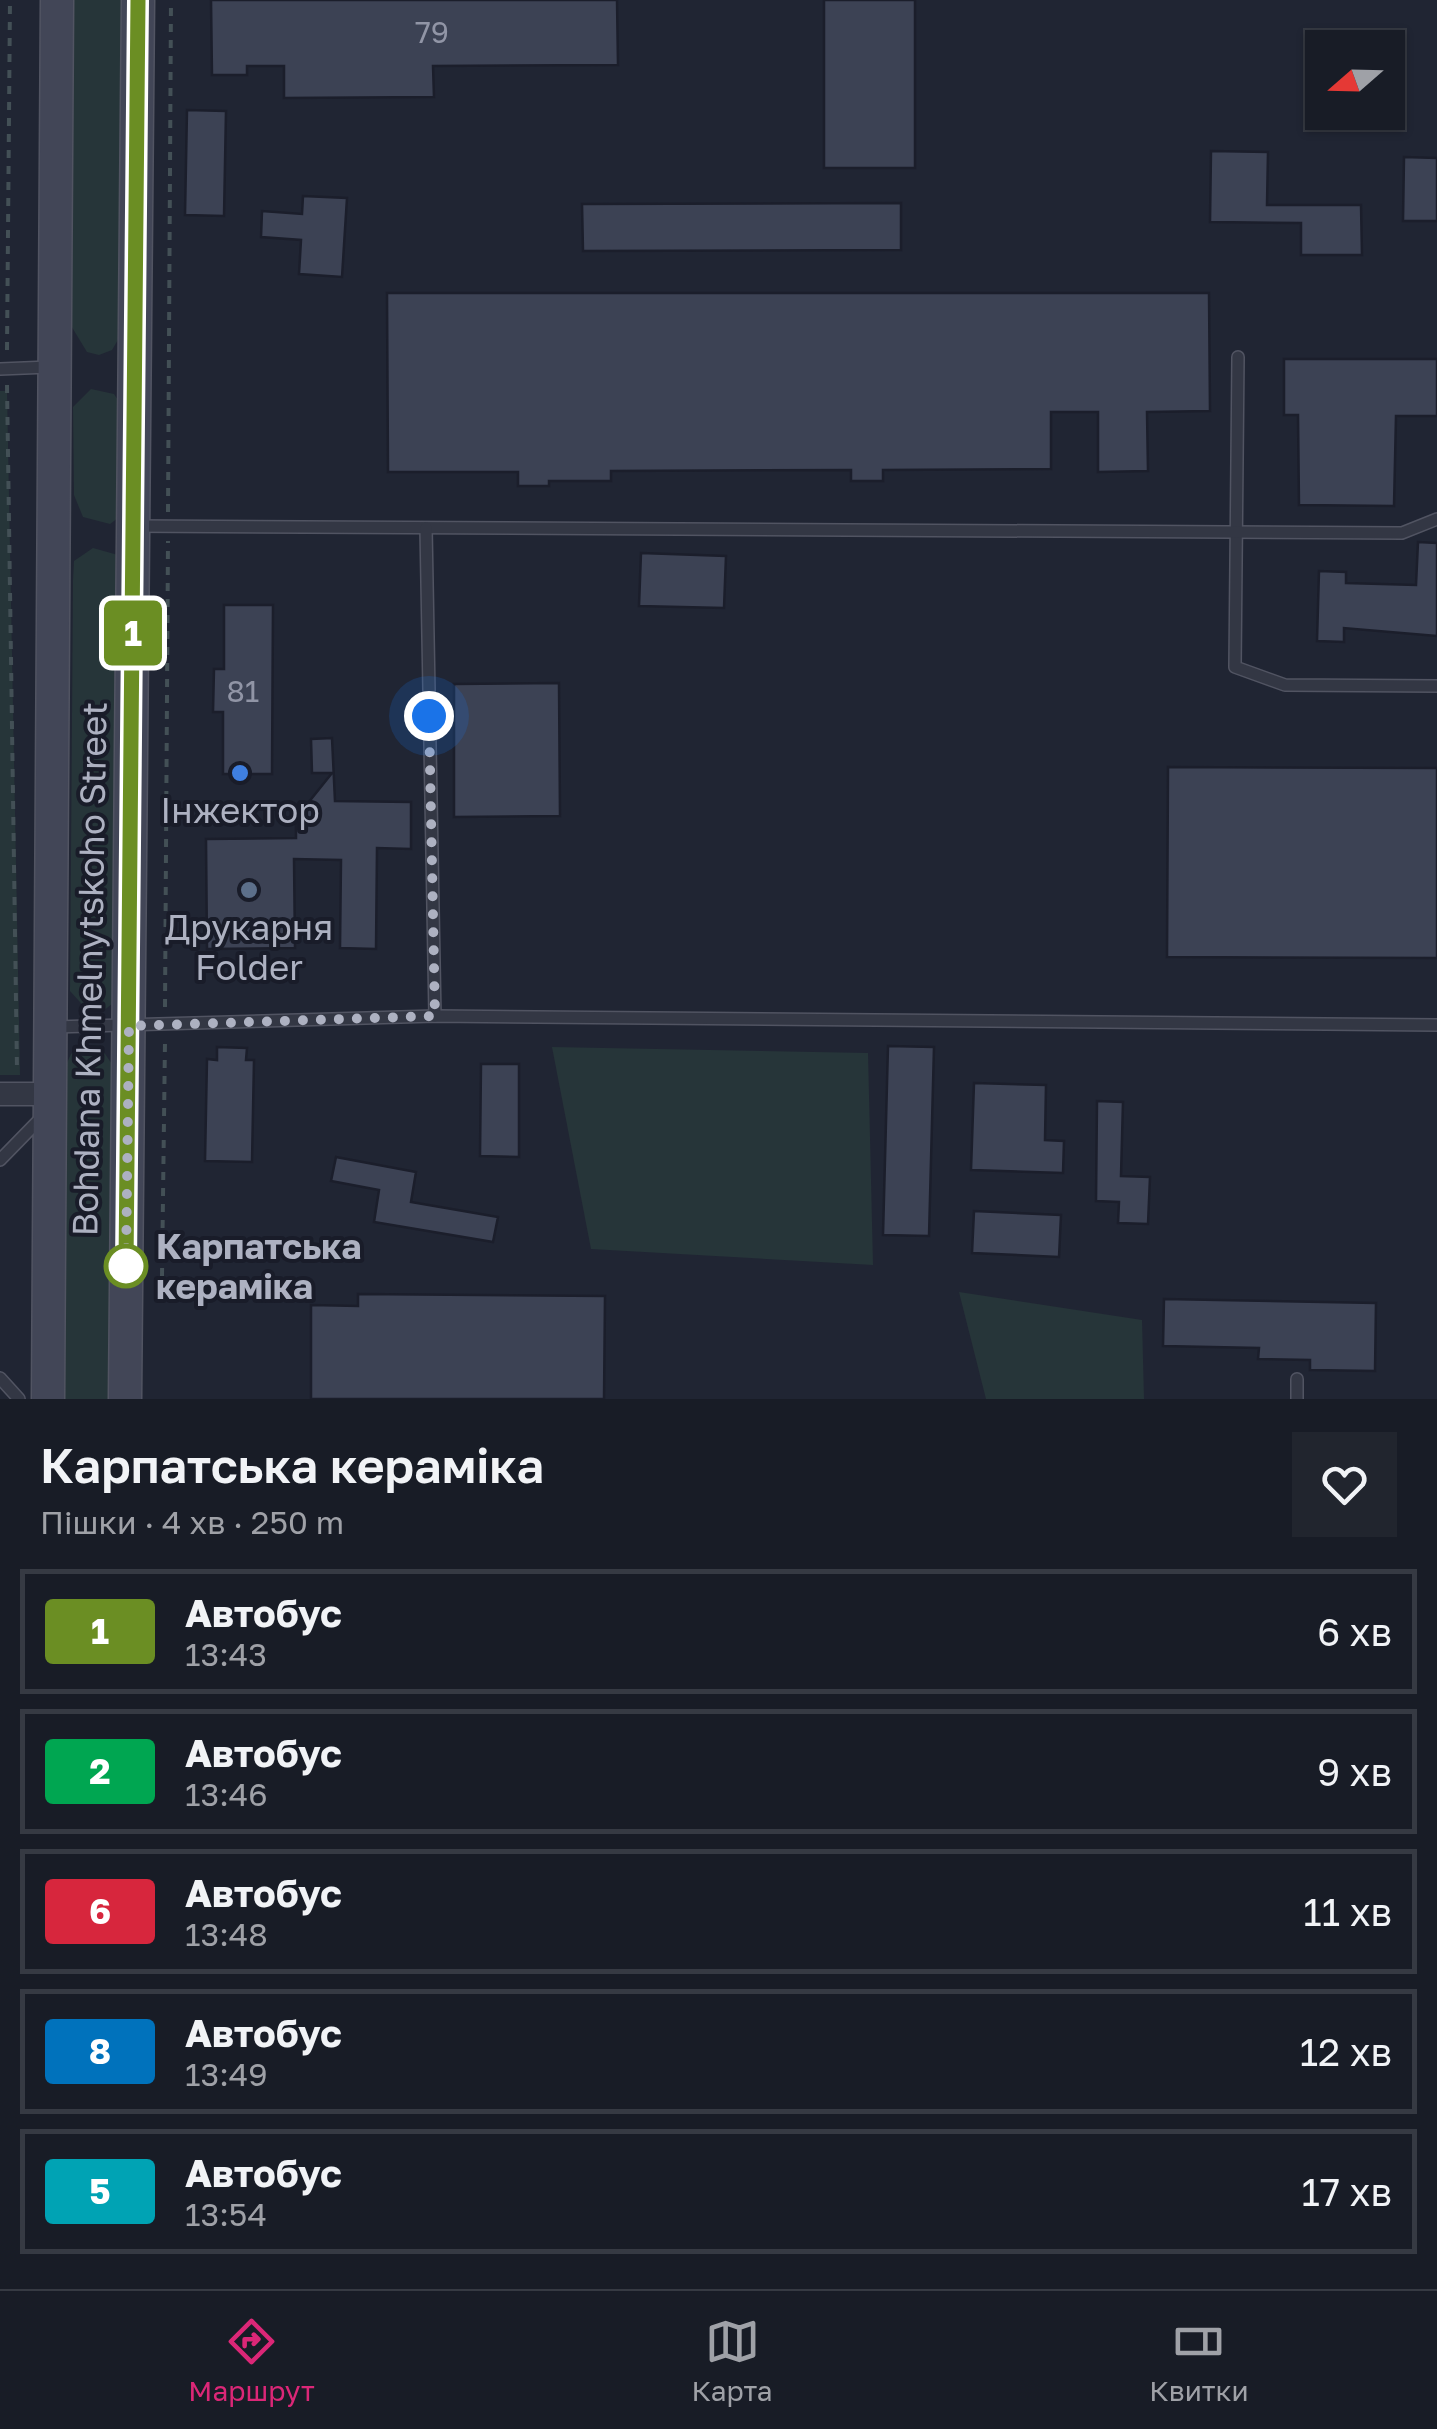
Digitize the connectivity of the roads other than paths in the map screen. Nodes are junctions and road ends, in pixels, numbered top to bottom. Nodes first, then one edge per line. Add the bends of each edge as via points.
1 (57, 0) edge
2 (138, 0) edge
3 (1238, 357) dead end
4 (54, 367) junction
5 (3, 368) edge
6 (1437, 519) edge
7 (134, 526) junction
8 (426, 528) junction
9 (1236, 532) junction
10 (1437, 686) edge
11 (435, 1016) junction
12 (1437, 1025) edge
13 (129, 1026) junction
14 (50, 1028) junction
15 (29, 1098) edge
16 (0, 1160) edge
17 (0, 1378) edge
18 (1297, 1379) dead end
19 (19, 1399) edge
20 (48, 1399) edge
21 (125, 1399) edge
22 (1297, 1399) edge

1 - 4 street, Bohdana Khmelnytskoho Street
2 - 7 street, Bohdana Khmelnytskoho Street
3 - 9 lane
4 - 5 lane
4 - 14 street, Bohdana Khmelnytskoho Street
6 - 9 lane via 1402,532
7 - 8 lane
7 - 13 street, Bohdana Khmelnytskoho Street
8 - 9 lane
8 - 11 lane
9 - 10 lane via 1235,667 1285,686
11 - 12 lane
11 - 13 lane
13 - 14 lane
13 - 21 street, Bohdana Khmelnytskoho Street
14 - 15 street, Bohdana Khmelnytskoho Street
15 - 16 lane
15 - 20 street, Bohdana Khmelnytskoho Street
17 - 19 lane
18 - 22 lane

